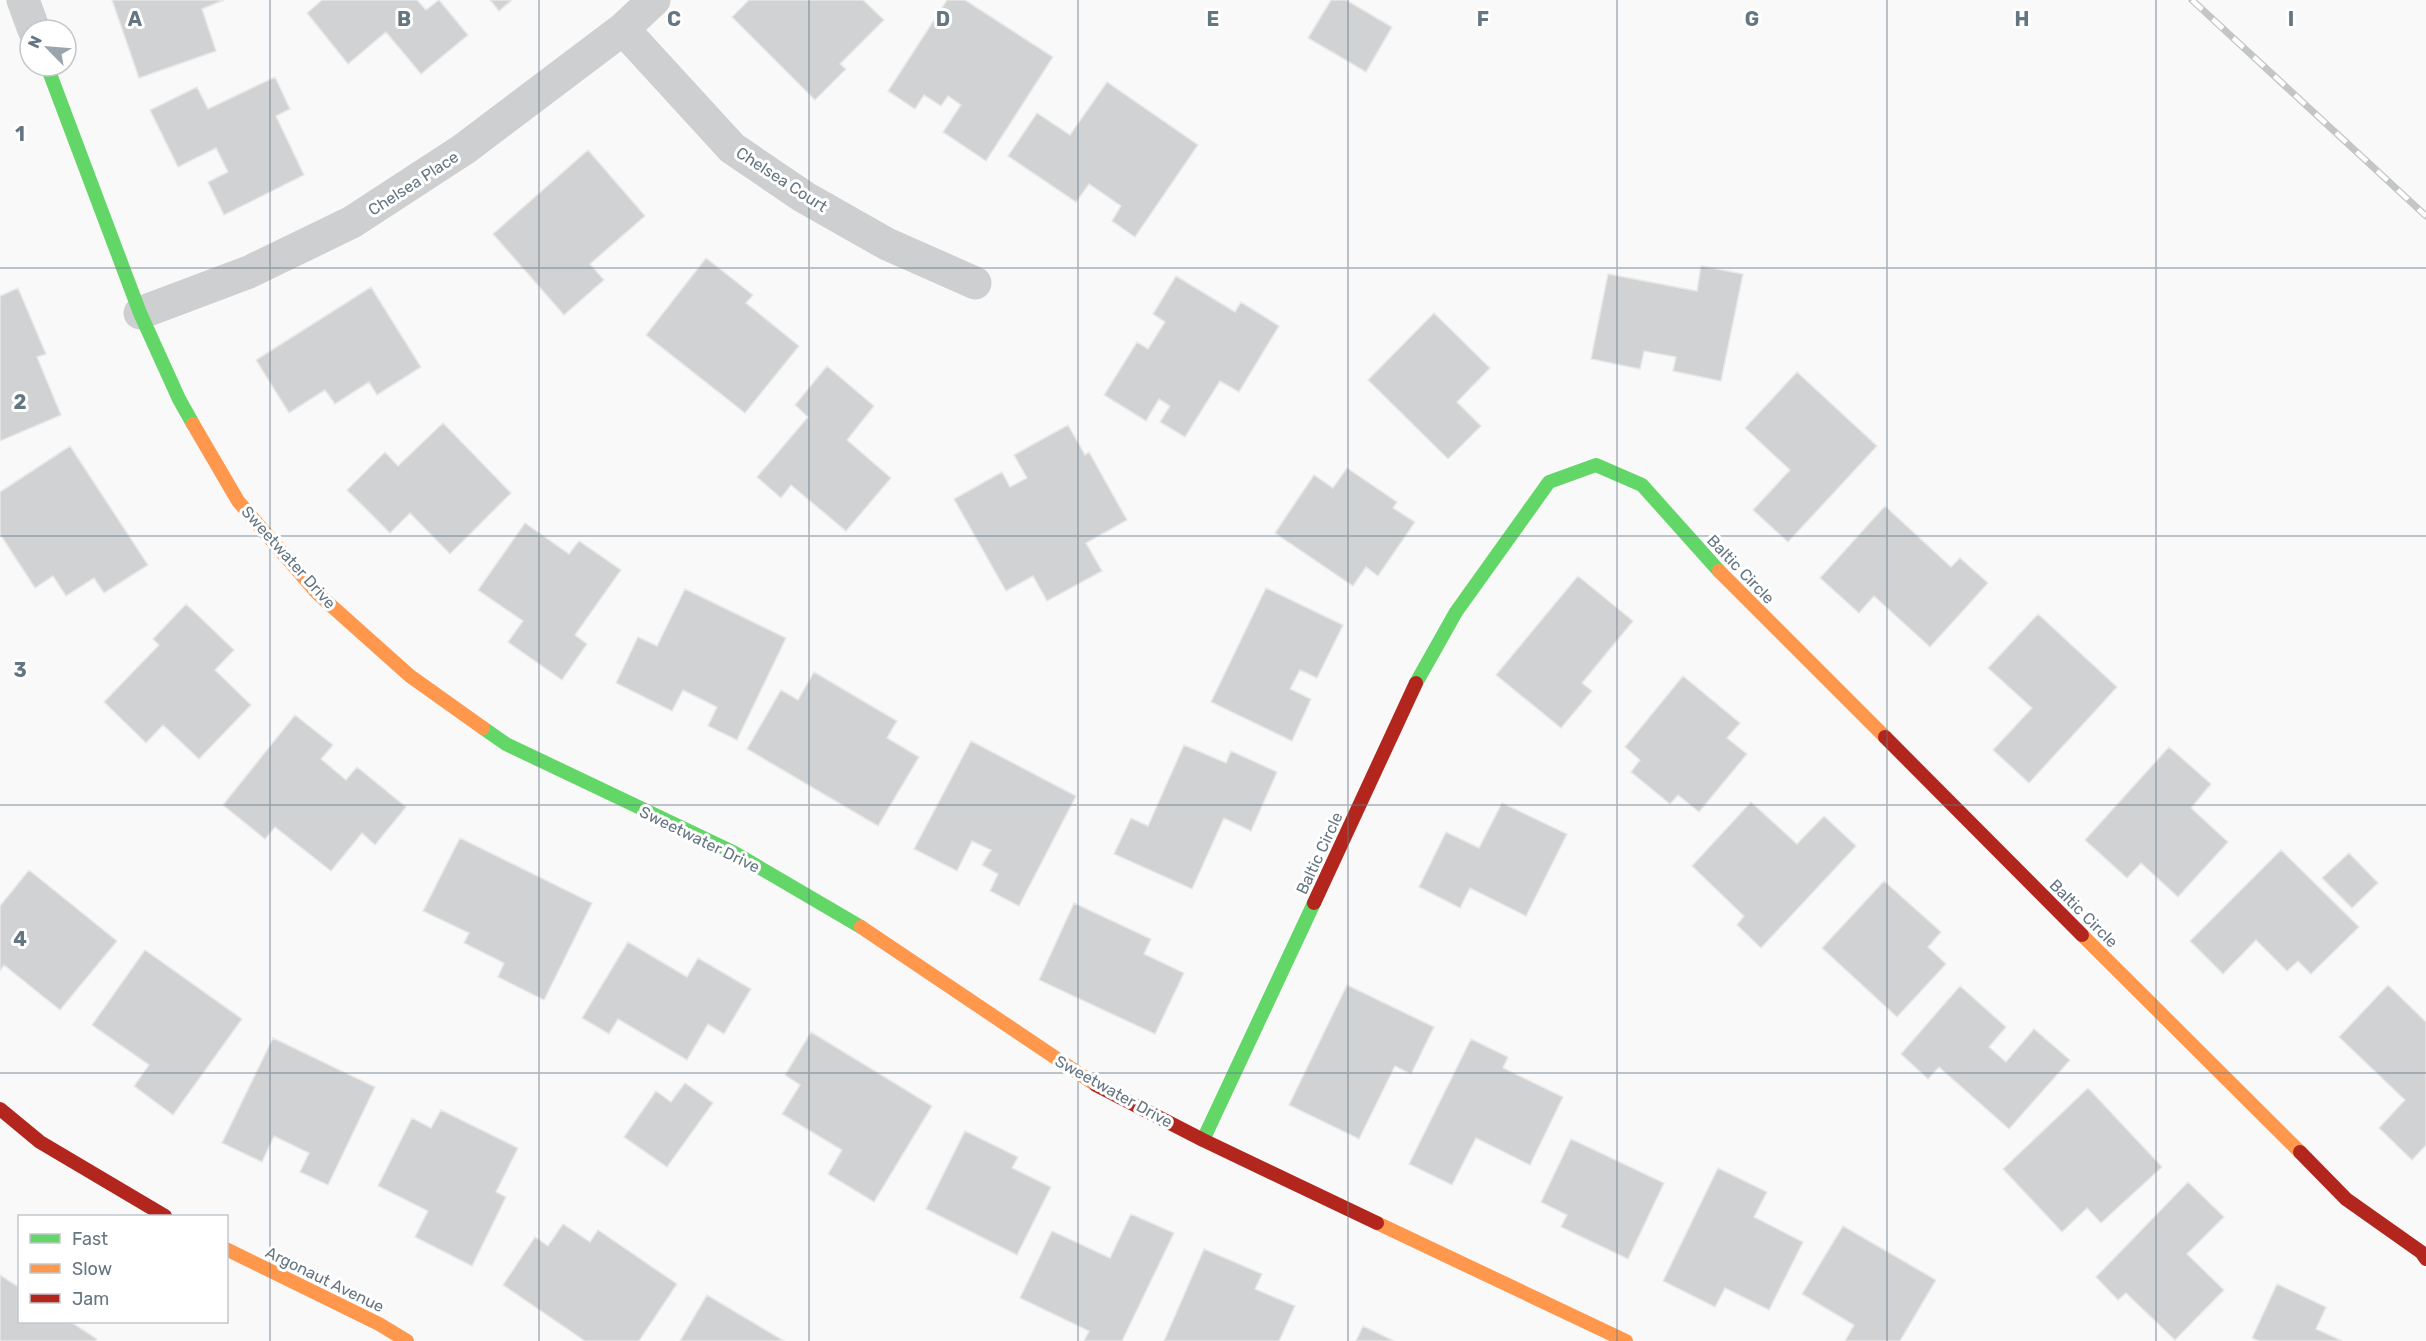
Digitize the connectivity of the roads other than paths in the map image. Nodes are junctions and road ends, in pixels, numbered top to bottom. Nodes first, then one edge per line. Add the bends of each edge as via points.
1 (22, 0) edge
2 (654, 0) edge
3 (29, 18) edge
4 (623, 29) junction
5 (52, 78) edge
6 (975, 283) dead end
7 (140, 313) junction
8 (0, 1109) edge
9 (1203, 1140) junction
10 (163, 1215) edge
11 (228, 1250) edge
12 (2426, 1259) edge
13 (407, 1341) edge
14 (1626, 1341) edge

1 - 3 street
2 - 4 street, Chelsea Place
4 - 6 street, Chelsea Court via 732,148 804,197 887,244
4 - 7 street, Chelsea Place via 464,149 352,222 249,272
5 - 7 street, Sweetwater Drive
7 - 9 street, Sweetwater Drive via 179,399 238,501 317,593 410,676 506,744 733,852 839,913 1096,1085
8 - 10 street via 40,1142
9 - 12 street, Baltic Circle via 1424,667 1456,612 1549,483 1596,465 1642,485 1707,559 2346,1199
9 - 14 street, Sweetwater Drive
11 - 13 street, Argonaut Avenue

